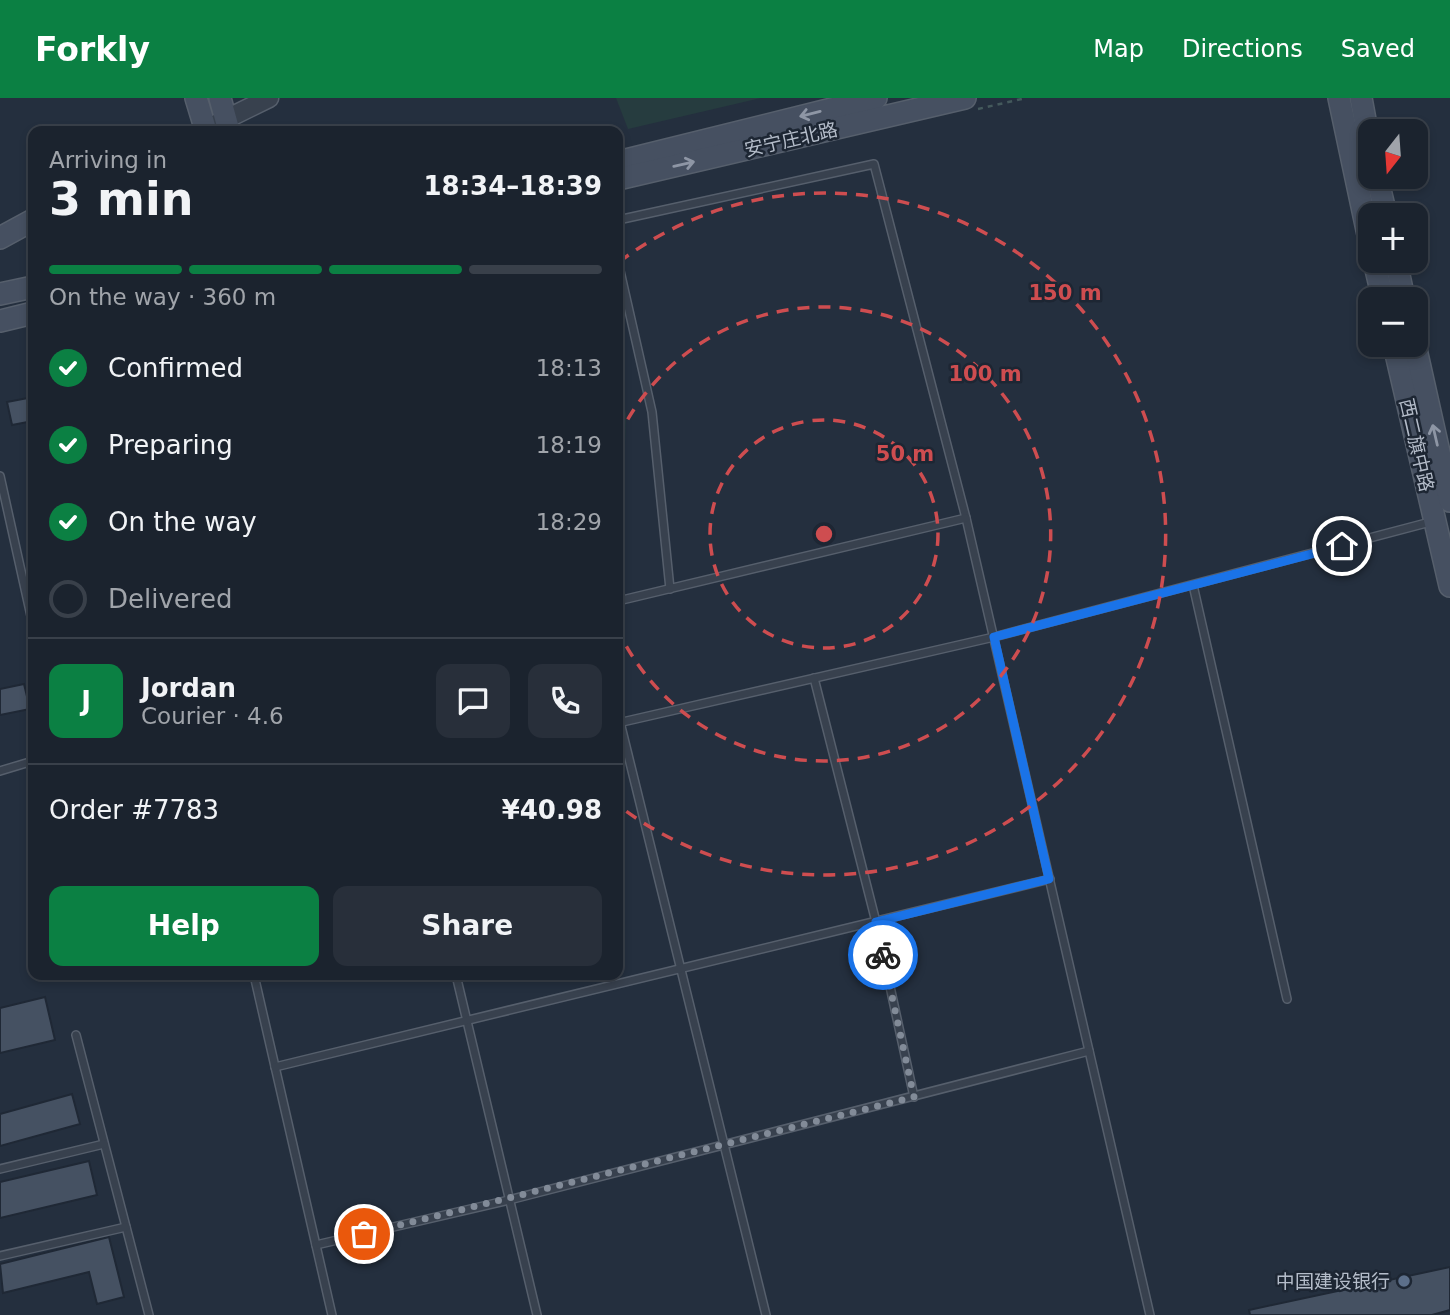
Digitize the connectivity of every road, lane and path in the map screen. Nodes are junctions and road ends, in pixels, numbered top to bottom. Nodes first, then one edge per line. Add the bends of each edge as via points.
1 (196, 98) edge
2 (220, 98) edge
3 (269, 98) edge
4 (876, 98) edge
5 (965, 98) edge
6 (1339, 98) edge
7 (1361, 98) edge
8 (1365, 119) edge
9 (228, 125) edge
10 (204, 126) edge
11 (623, 161) edge
12 (623, 178) edge
13 (1361, 203) edge
14 (623, 219) edge
15 (28, 223) edge
16 (0, 237) edge
17 (623, 284) edge
18 (28, 287) edge
19 (0, 294) edge
20 (28, 314) edge
21 (0, 321) edge
22 (1397, 357) edge
23 (1418, 357) edge
24 (0, 476) edge
25 (1450, 501) edge
26 (966, 518) junction
27 (1435, 521) junction
28 (1193, 585) junction
29 (1450, 586) edge
30 (670, 589) junction
31 (623, 600) edge
32 (28, 602) edge
33 (994, 637) junction
34 (814, 678) junction
35 (623, 719) edge
36 (623, 740) edge
37 (28, 763) edge
38 (0, 771) edge
39 (1049, 879) junction
40 (876, 922) junction
41 (681, 971) junction
42 (255, 980) edge
43 (457, 980) edge
44 (1287, 999) dead end
45 (467, 1022) junction
46 (76, 1035) dead end
47 (1089, 1051) junction
48 (275, 1067) junction
49 (914, 1097) junction
50 (104, 1144) junction
51 (724, 1146) junction
52 (0, 1169) edge
53 (509, 1200) junction
54 (126, 1227) junction
55 (316, 1245) junction
56 (0, 1256) edge
57 (149, 1315) edge
58 (332, 1315) edge
59 (537, 1315) edge
60 (766, 1315) edge
61 (1150, 1315) edge

1 - 10 main road
2 - 9 main road
3 - 9 street
4 -> 11 main road, 安宁庄北路
12 -> 5 main road, 安宁庄北路
6 - 13 main road
7 - 8 main road
14 - 26 lane via 874,164
15 - 16 main road
17 - 30 lane via 652,412
18 - 19 main road
20 - 21 main road
22 - 27 main road, 西二旗中路
25 -> 23 main road, 西二旗中路
24 - 32 lane
26 - 30 lane
26 - 33 lane
27 - 28 lane
27 - 29 main road, 西二旗中路
28 - 33 lane
28 - 44 lane
30 - 31 lane
33 - 34 lane
33 - 39 lane
34 - 35 lane
34 - 40 lane
36 - 41 lane
37 - 38 lane
39 - 40 lane
39 - 47 lane
40 - 41 lane
40 - 49 lane
41 - 45 lane
41 - 51 lane
42 - 48 lane
43 - 45 lane
45 - 48 lane
45 - 53 lane
46 - 50 lane
47 - 49 lane
47 - 61 lane
48 - 55 lane
49 - 51 lane
50 - 52 lane
50 - 54 lane
51 - 53 lane
51 - 60 lane
53 - 55 lane
53 - 59 lane
54 - 56 lane
54 - 57 lane
55 - 58 lane

